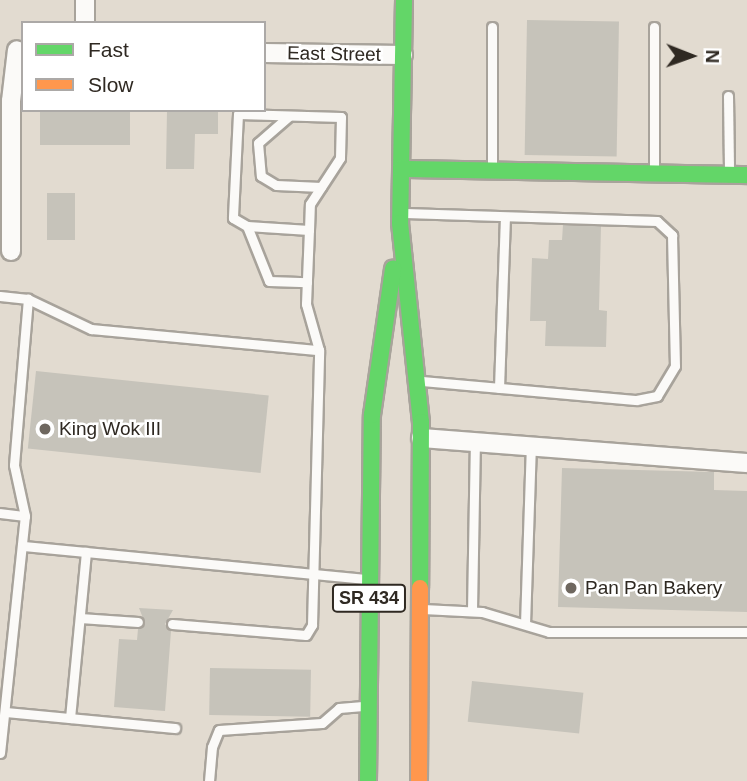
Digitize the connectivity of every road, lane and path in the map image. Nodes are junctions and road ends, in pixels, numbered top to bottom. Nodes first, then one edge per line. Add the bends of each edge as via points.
1 (85, 0) edge
2 (404, 0) edge
3 (85, 21) edge
4 (492, 27) dead end
5 (654, 27) dead end
6 (13, 50) edge
7 (266, 53) edge
8 (403, 55) junction
9 (728, 96) dead end
10 (238, 112) edge
11 (289, 116) junction
12 (401, 169) junction
13 (492, 171) junction
14 (654, 174) junction
15 (729, 175) junction
16 (747, 175) edge
17 (321, 187) junction
18 (400, 218) junction
19 (505, 219) junction
20 (247, 226) junction
21 (309, 230) junction
22 (11, 251) dead end
23 (307, 282) junction
24 (0, 296) edge
25 (28, 299) junction
26 (319, 350) junction
27 (417, 381) junction
28 (499, 388) junction
29 (421, 438) junction
30 (475, 441) junction
31 (531, 445) junction
32 (747, 463) edge
33 (0, 513) edge
34 (25, 516) junction
35 (23, 546) junction
36 (86, 552) junction
37 (315, 574) junction
38 (369, 579) junction
39 (420, 609) junction
40 (472, 610) junction
41 (80, 618) junction
42 (138, 622) dead end
43 (172, 624) dead end
44 (525, 624) junction
45 (747, 632) edge
46 (4, 687) edge
47 (369, 706) junction
48 (5, 712) junction
49 (70, 718) junction
50 (175, 728) dead end
51 (0, 752) edge
52 (209, 781) edge
53 (368, 781) edge
54 (419, 781) edge

1 - 3 street
2 - 8 main road, SR 434
4 - 13 lane
5 - 14 lane
6 - 22 street
7 - 8 street, East Street
8 - 12 main road, SR 434
9 - 15 lane
10 - 11 lane
10 - 20 lane via 233,218
11 - 17 lane via 341,117 340,158
11 - 17 lane via 258,143 261,176 276,185
12 - 13 main road
12 - 18 main road, SR 434
13 - 14 main road
14 - 15 main road
15 - 16 main road
17 - 21 lane via 310,204
18 - 19 lane
18 - 27 main road, SR 434
18 - 38 main road, SR 434 via 372,415
19 - 28 lane
19 - 28 lane via 657,221 672,235 675,366 657,396 636,400
20 - 21 lane
20 - 23 lane via 269,281
21 - 23 lane
23 - 26 lane via 306,304
24 - 25 lane
25 - 26 lane via 91,329
25 - 34 lane via 14,465
26 - 37 lane
27 - 28 lane
27 - 29 main road, SR 434
29 - 30 street
29 - 39 main road, SR 434
30 - 31 street
30 - 40 lane
31 - 32 street
31 - 44 lane
33 - 34 lane
34 - 35 lane
35 - 36 lane
35 - 46 lane
36 - 37 lane
36 - 41 lane
37 - 38 lane
37 - 43 lane via 312,625 306,635
38 - 47 main road, SR 434
39 - 40 lane
39 - 54 main road, SR 434
40 - 44 lane
41 - 42 lane
41 - 49 lane
44 - 45 lane via 549,632
46 - 48 lane
47 - 52 lane via 339,708 322,723 219,730 212,747
47 - 53 main road, SR 434
48 - 49 lane
48 - 51 lane
49 - 50 lane

